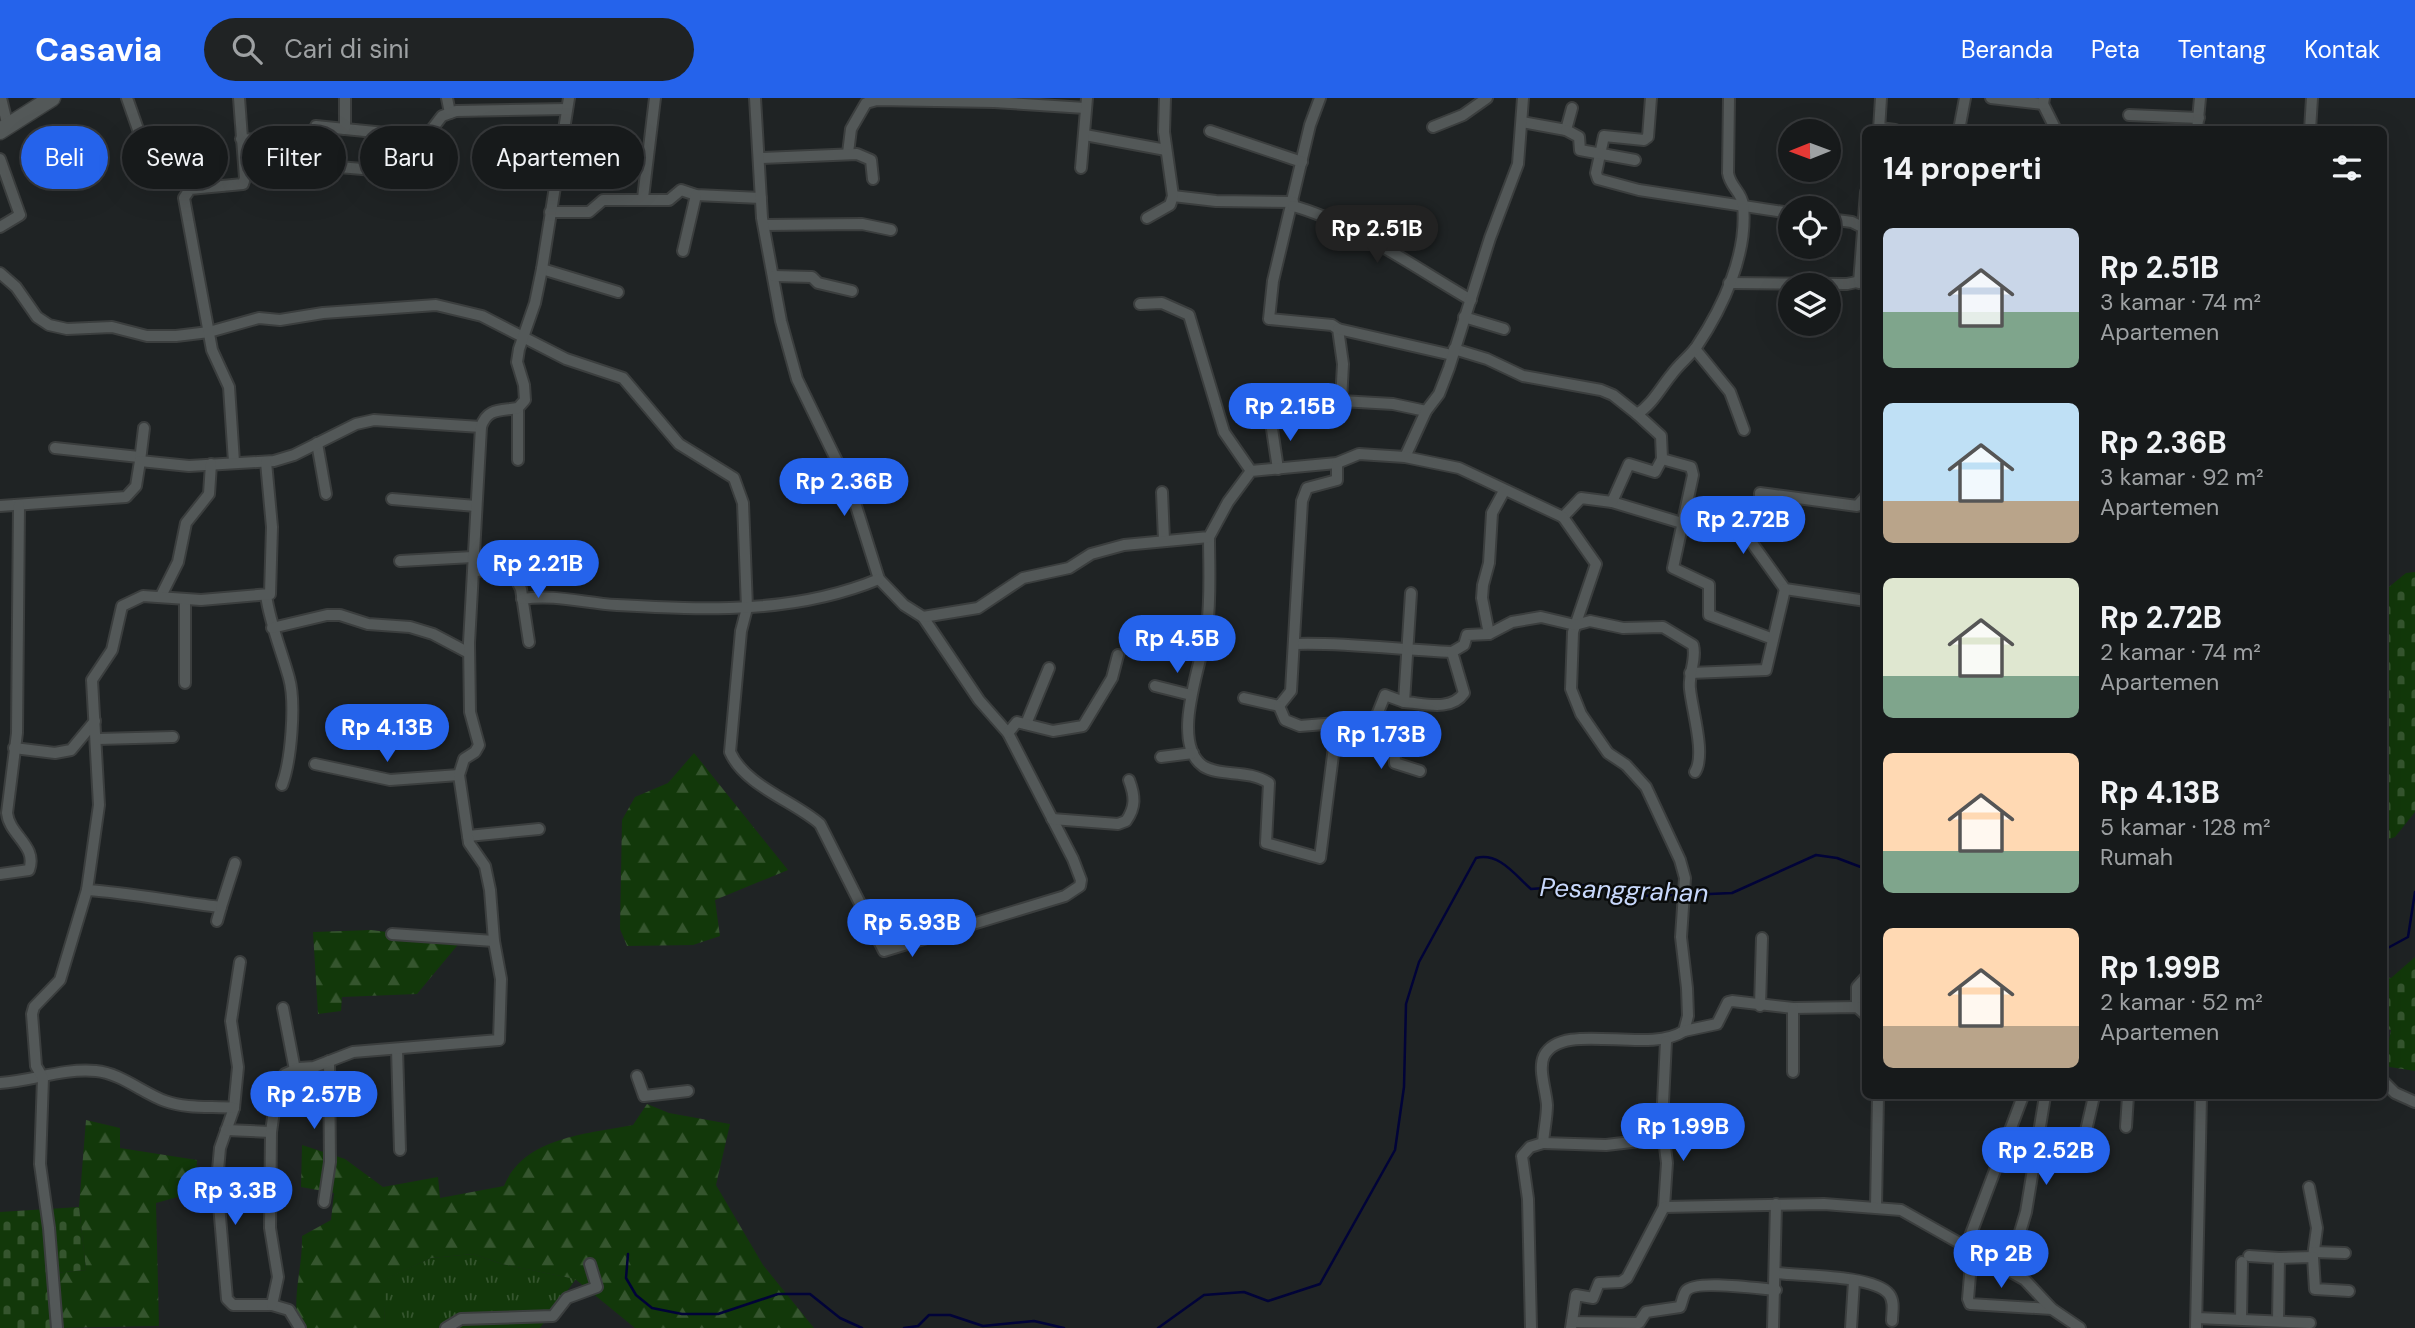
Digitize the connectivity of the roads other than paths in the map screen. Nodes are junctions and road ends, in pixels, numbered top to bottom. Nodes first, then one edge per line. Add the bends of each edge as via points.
1 (52, 98) edge
2 (127, 98) edge
3 (239, 98) edge
4 (345, 98) edge
5 (447, 98) edge
6 (655, 98) edge
7 (755, 98) edge
8 (1165, 98) edge
9 (1320, 98) edge
10 (1488, 98) edge
11 (1523, 98) edge
12 (1651, 98) edge
13 (1729, 98) edge
14 (1881, 98) edge
15 (1965, 98) edge
16 (1991, 98) edge
17 (2200, 98) edge
18 (2312, 98) edge
19 (2, 100) edge
20 (994, 100) edge
21 (2044, 101) edge
22 (1086, 103) edge
23 (568, 104) edge
24 (1572, 108) dead end
25 (450, 113) junction
26 (2129, 115) dead end
27 (1522, 122) junction
28 (2198, 124) edge
29 (137, 126) edge
30 (345, 126) edge
31 (1880, 126) edge
32 (1960, 126) edge
33 (2054, 126) edge
34 (2309, 126) edge
35 (1433, 127) dead end
36 (4, 129) edge
37 (346, 129) edge
38 (1566, 130) junction
39 (1210, 131) dead end
40 (1085, 135) junction
41 (241, 139) joint
42 (1167, 150) junction
43 (848, 153) junction
44 (1601, 155) junction
45 (760, 158) junction
46 (0, 159) edge
47 (1635, 160) dead end
48 (1302, 162) junction
49 (1081, 168) dead end
50 (873, 179) dead end
51 (696, 195) junction
52 (1173, 196) junction
53 (643, 198) junction
54 (761, 198) junction
55 (1293, 204) junction
56 (1744, 207) junction
57 (550, 212) junction
58 (1778, 212) edge
59 (1147, 218) dead end
60 (1841, 221) edge
61 (764, 225) junction
62 (0, 227) edge
63 (1862, 227) joint
64 (891, 230) dead end
65 (683, 251) dead end
66 (542, 270) junction
67 (0, 272) edge
68 (774, 276) junction
69 (1862, 281) edge
70 (1729, 283) junction
71 (852, 291) dead end
72 (618, 292) dead end
73 (1471, 300) junction
74 (1140, 304) dead end
75 (1464, 317) junction
76 (1338, 328) junction
77 (1504, 329) dead end
78 (209, 332) junction
79 (522, 337) junction
80 (1695, 349) junction
81 (1453, 352) junction
82 (518, 408) junction
83 (1426, 411) junction
84 (1637, 414) junction
85 (1270, 422) dead end
86 (481, 427) junction
87 (144, 428) dead end
88 (1744, 430) dead end
89 (317, 443) junction
90 (55, 448) dead end
91 (1405, 457) junction
92 (139, 459) junction
93 (1662, 459) junction
94 (518, 460) dead end
95 (234, 462) junction
96 (266, 462) junction
97 (1337, 463) junction
98 (211, 464) junction
99 (1278, 469) junction
100 (1251, 471) junction
101 (1504, 491) junction
102 (1162, 492) dead end
103 (327, 494) dead end
104 (392, 499) dead end
105 (1862, 500) edge
106 (1612, 502) junction
107 (19, 505) junction
108 (0, 506) edge
109 (477, 506) junction
110 (1563, 517) junction
111 (1682, 523) junction
112 (1209, 537) junction
113 (1164, 540) junction
114 (1751, 540) junction
115 (473, 557) junction
116 (400, 561) dead end
117 (474, 571) junction
118 (879, 579) junction
119 (1785, 589) junction
120 (1411, 593) dead end
121 (266, 595) junction
122 (161, 596) junction
123 (522, 598) junction
124 (185, 600) junction
125 (1862, 600) edge
126 (747, 608) junction
127 (923, 617) junction
128 (1575, 625) junction
129 (272, 628) junction
130 (1489, 634) junction
131 (1773, 639) junction
132 (529, 642) dead end
133 (1293, 644) junction
134 (1408, 651) junction
135 (1451, 652) junction
136 (469, 653) junction
137 (1118, 655) dead end
138 (1049, 668) dead end
139 (1690, 673) junction
140 (185, 683) dead end
141 (1154, 686) dead end
142 (1191, 695) junction
143 (1244, 698) dead end
144 (1404, 702) junction
145 (1279, 706) junction
146 (95, 720) junction
147 (1337, 723) junction
148 (1026, 724) junction
149 (1373, 725) junction
150 (1008, 733) junction
151 (173, 737) dead end
152 (98, 739) junction
153 (14, 748) junction
154 (1193, 753) junction
155 (1161, 757) dead end
156 (315, 764) dead end
157 (1420, 771) dead end
158 (1695, 772) dead end
159 (459, 775) junction
160 (1129, 780) dead end
161 (282, 785) dead end
162 (1052, 819) junction
163 (538, 830) dead end
164 (468, 836) junction
165 (235, 863) dead end
166 (0, 874) edge
167 (87, 890) junction
168 (221, 906) junction
169 (218, 921) dead end
170 (392, 934) dead end
171 (1762, 938) dead end
172 (494, 941) junction
173 (240, 962) dead end
174 (1862, 981) edge
175 (1760, 1006) junction
176 (283, 1008) dead end
177 (1793, 1008) junction
178 (1861, 1011) edge
179 (1684, 1031) junction
180 (1666, 1041) junction
181 (397, 1049) junction
182 (329, 1061) junction
183 (295, 1070) junction
184 (1793, 1072) dead end
185 (637, 1076) dead end
186 (43, 1077) junction
187 (0, 1083) edge
188 (2387, 1085) edge
189 (688, 1091) dead end
190 (1878, 1099) edge
191 (2022, 1099) edge
192 (2045, 1099) edge
193 (2093, 1099) edge
194 (2128, 1099) edge
195 (2201, 1099) edge
196 (2415, 1102) edge
197 (234, 1108) junction
198 (1663, 1116) junction
199 (1693, 1118) dead end
200 (2126, 1127) dead end
201 (226, 1130) junction
202 (271, 1132) junction
203 (2085, 1135) dead end
204 (1666, 1138) junction
205 (1543, 1143) junction
206 (400, 1150) dead end
207 (2309, 1188) dead end
208 (324, 1202) dead end
209 (1776, 1204) junction
210 (1876, 1206) junction
211 (1664, 1207) junction
212 (1969, 1249) junction
213 (2345, 1253) dead end
214 (2313, 1255) junction
215 (2279, 1258) junction
216 (590, 1264) dead end
217 (2009, 1269) junction
218 (1777, 1273) junction
219 (1854, 1281) junction
220 (1776, 1290) junction
221 (2349, 1291) dead end
222 (272, 1305) junction
223 (2052, 1309) junction
224 (2241, 1319) junction
225 (1892, 1321) dead end
226 (2278, 1321) junction
227 (2197, 1323) edge
228 (2310, 1323) dead end
229 (1571, 1325) edge
230 (57, 1328) edge
231 (300, 1328) edge
232 (446, 1328) edge
233 (1531, 1328) edge
234 (1773, 1328) edge
235 (1851, 1328) edge
236 (2080, 1328) edge

1 - 36 main road
2 - 29 street
3 - 41 street
4 - 30 street
5 - 25 street
6 - 53 street
7 - 45 street
8 - 42 street
9 - 48 street
10 - 35 street
11 - 27 street
12 - 44 street via 1648,137 1605,136
13 - 56 street via 1728,173
14 - 31 street
15 - 32 street
16 - 21 street
17 - 28 street
18 - 34 street
19 - 36 street
20 - 22 street
20 - 43 street via 866,103 853,125
21 - 33 street
22 - 40 street
23 - 25 street
23 - 57 street
24 - 38 street
25 - 37 street via 442,116 426,137
26 - 28 street
27 - 38 street
27 - 73 street via 1518,164
38 - 44 street via 1579,137 1580,150
39 - 48 street
40 - 42 street
40 - 49 street
41 - 78 street via 243,184 190,189 184,198
42 - 52 street
43 - 45 street
43 - 50 street via 871,160
44 - 47 street
44 - 56 street via 1598,179
45 - 54 street
46 - 62 street via 20,215
48 - 55 street
51 - 53 street via 681,190 669,200
51 - 54 street
51 - 65 street
52 - 55 street
52 - 59 street via 1170,205
53 - 57 street via 603,200 589,212
54 - 61 street
55 - 73 street via 1356,233
55 - 76 street via 1273,281 1269,319
56 - 58 street
56 - 70 street via 1738,258
57 - 66 street
60 - 63 street
61 - 64 street via 862,224
61 - 68 street
63 - 69 street
66 - 72 street
66 - 79 street
67 - 78 street via 49,325 112,327 147,336
68 - 71 street via 812,277 818,283
68 - 118 street via 780,321 797,379 851,490
69 - 70 street
70 - 80 street
73 - 75 street
74 - 100 street via 1162,303 1189,315 1224,432
75 - 77 street
75 - 81 street
76 - 81 street
76 - 83 street via 1343,364 1341,401
78 - 79 street via 259,318 280,320 436,305 482,316
78 - 95 street via 214,357 229,387
79 - 82 street via 517,362 525,400
79 - 126 street via 566,359 623,378 679,444 734,478 743,503
80 - 84 street
80 - 88 street via 1730,392
81 - 83 street via 1439,394
81 - 84 street via 1487,359 1523,376 1601,390
82 - 86 street via 489,412
82 - 94 street
83 - 91 street
84 - 93 street via 1661,436
85 - 99 street
86 - 89 street via 374,420
86 - 109 street
87 - 92 street
89 - 96 street
89 - 103 street
90 - 92 street
91 - 97 street via 1359,454
91 - 101 street via 1459,468
92 - 98 street
92 - 107 street via 136,486 126,497
93 - 106 street via 1655,472 1629,464
93 - 111 street via 1691,467 1693,481
95 - 96 street
95 - 98 street
96 - 121 street via 272,527 271,593
97 - 99 street
97 - 133 street via 1337,480 1304,491
98 - 122 street via 209,494 186,523 178,562
99 - 100 street
100 - 112 street
101 - 110 street
101 - 130 street via 1492,513 1483,585
102 - 113 street
104 - 109 street
105 - 114 street via 1857,506 1760,493 1761,526
106 - 110 street via 1581,498
106 - 111 street
107 - 108 street
107 - 153 street
109 - 115 street
110 - 128 street via 1597,564
111 - 114 street via 1744,532
111 - 131 street via 1673,568 1709,585 1709,615
112 - 113 street
112 - 142 street via 1207,631
113 - 127 street via 1091,554 1069,568 1023,578 978,608
114 - 119 street
115 - 116 street
115 - 117 street
117 - 123 street via 511,569
117 - 136 street
118 - 126 street via 821,600
118 - 127 street
119 - 125 street
119 - 131 street
120 - 134 street
121 - 124 street
121 - 129 street
122 - 124 street
122 - 146 street via 131,599 122,606 113,650 92,680
123 - 126 street via 546,595 616,605
123 - 132 street
124 - 140 street
126 - 162 street via 729,746 732,756 770,792 820,824 884,951 1065,896 1080,887 1073,859
127 - 150 street via 979,700
128 - 130 street via 1528,618
128 - 139 street via 1590,621 1623,628 1663,627 1693,645
128 - 179 street via 1571,689 1581,714 1608,753 1646,787 1685,878 1681,937 1688,1016
129 - 136 street via 340,615 368,624 411,627
129 - 161 street via 291,688
130 - 135 street via 1467,635 1462,646
131 - 139 street via 1766,670
133 - 134 street
133 - 145 street via 1292,691
134 - 135 street
134 - 144 street
135 - 144 street via 1463,695 1448,705
136 - 159 street via 470,712 479,745 464,759
137 - 148 street via 1112,678 1083,726 1053,731
138 - 148 street
139 - 158 street via 1700,762
141 - 142 street
142 - 154 street via 1189,742
143 - 145 street
144 - 149 street via 1385,695
145 - 147 street via 1292,724
146 - 152 street
146 - 153 street via 71,750 55,753
147 - 149 street
147 - 154 street via 1320,858 1266,843 1267,782 1246,772 1204,767
148 - 150 street via 1014,723
149 - 157 street via 1394,730 1395,763
150 - 162 street
151 - 152 street
152 - 167 street via 98,827
153 - 166 street via 8,818 28,850 30,868
154 - 155 street
156 - 159 street via 390,780
159 - 164 street
160 - 162 street via 1135,795 1126,821
163 - 164 street
164 - 172 street via 485,866
165 - 168 street
167 - 168 street
167 - 186 street via 60,980 32,1013 34,1059
168 - 169 street
170 - 172 street
171 - 175 street
172 - 181 street via 501,979 499,1040
173 - 197 street via 231,1021 238,1067
174 - 178 street via 1857,987
175 - 177 street
175 - 179 street via 1730,1002 1717,1024
176 - 183 street
177 - 178 street
177 - 184 street
179 - 180 street
180 - 198 street
180 - 205 street via 1578,1039 1555,1044 1542,1065 1547,1114
181 - 182 street via 353,1052
181 - 206 street
182 - 183 street
182 - 208 street via 330,1162
183 - 202 street via 278,1082
185 - 189 street via 644,1096
186 - 187 street
186 - 197 street via 99,1071 166,1102
186 - 230 street via 40,1164
188 - 196 street
190 - 210 street
191 - 212 street
192 - 217 street via 2026,1212
193 - 203 street
194 - 200 street
195 - 227 street
197 - 201 street
198 - 199 street
198 - 204 street
201 - 202 street
201 - 222 street via 217,1181 226,1298 239,1306
202 - 222 street via 270,1228 278,1277
204 - 205 street via 1605,1145
204 - 211 street
205 - 233 street via 1522,1156 1528,1199
207 - 214 street via 2317,1228
209 - 210 street
209 - 211 street
209 - 218 street
210 - 212 street via 1902,1210
211 - 229 street via 1631,1273 1621,1282 1599,1283 1593,1298 1576,1295
212 - 217 street
212 - 223 street via 1970,1304
213 - 214 street
214 - 215 street
214 - 221 street via 2315,1289
215 - 224 street via 2245,1259
215 - 226 street
216 - 232 street via 597,1287 567,1298 553,1316 461,1319
217 - 223 street
218 - 219 street
218 - 220 street
219 - 225 street via 1890,1295
219 - 235 street
220 - 229 street via 1692,1287 1680,1307 1646,1312 1639,1323
220 - 234 street
222 - 231 street via 293,1313
223 - 236 street
224 - 226 street
224 - 227 street
226 - 228 street

